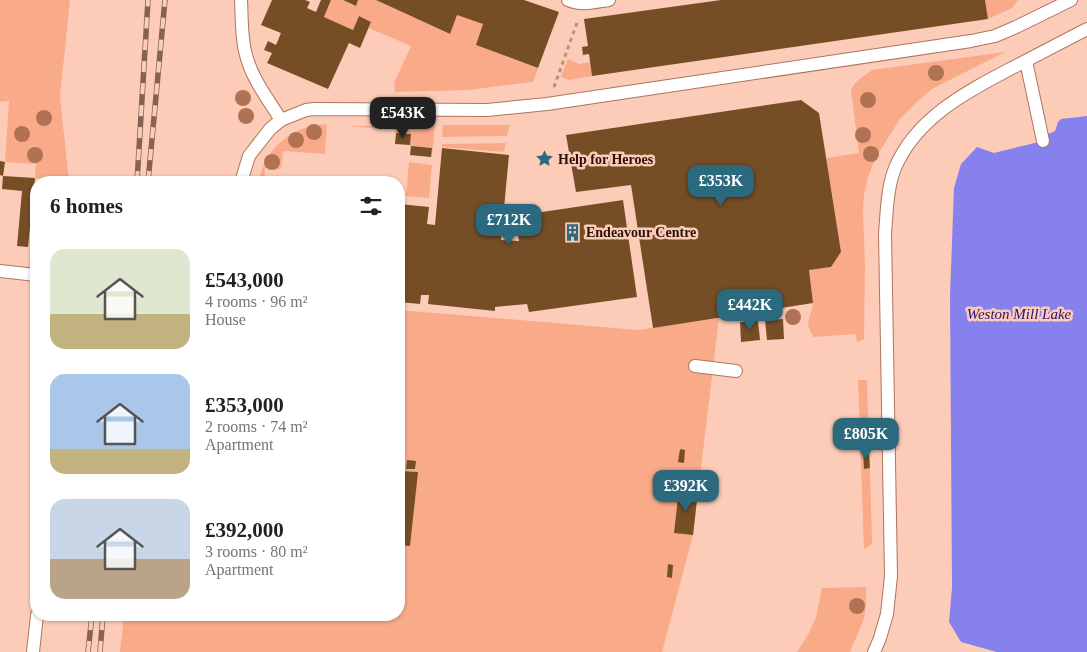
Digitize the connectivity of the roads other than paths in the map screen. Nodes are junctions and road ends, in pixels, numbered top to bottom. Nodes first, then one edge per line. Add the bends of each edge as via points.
1 (241, 0) edge
2 (568, 0) edge
3 (609, 0) edge
4 (1071, 0) edge
5 (1049, 5) edge
6 (1087, 29) edge
7 (1026, 61) junction
8 (281, 120) junction
9 (1043, 141) dead end
10 (243, 176) edge
11 (0, 271) edge
12 (30, 274) edge
13 (695, 366) dead end
14 (736, 371) dead end
15 (36, 621) edge
16 (33, 652) edge
17 (874, 652) edge

1 - 8 lane via 245,53 258,83
2 - 3 lane via 584,4
4 - 5 lane
5 - 8 lane via 1016,27 971,41 548,104 487,110 314,109
6 - 7 lane
7 - 9 lane
7 - 17 lane via 974,88 926,124 903,152 890,185 885,233 891,576 887,614
8 - 10 lane via 249,156
11 - 12 lane
13 - 14 lane
15 - 16 lane

